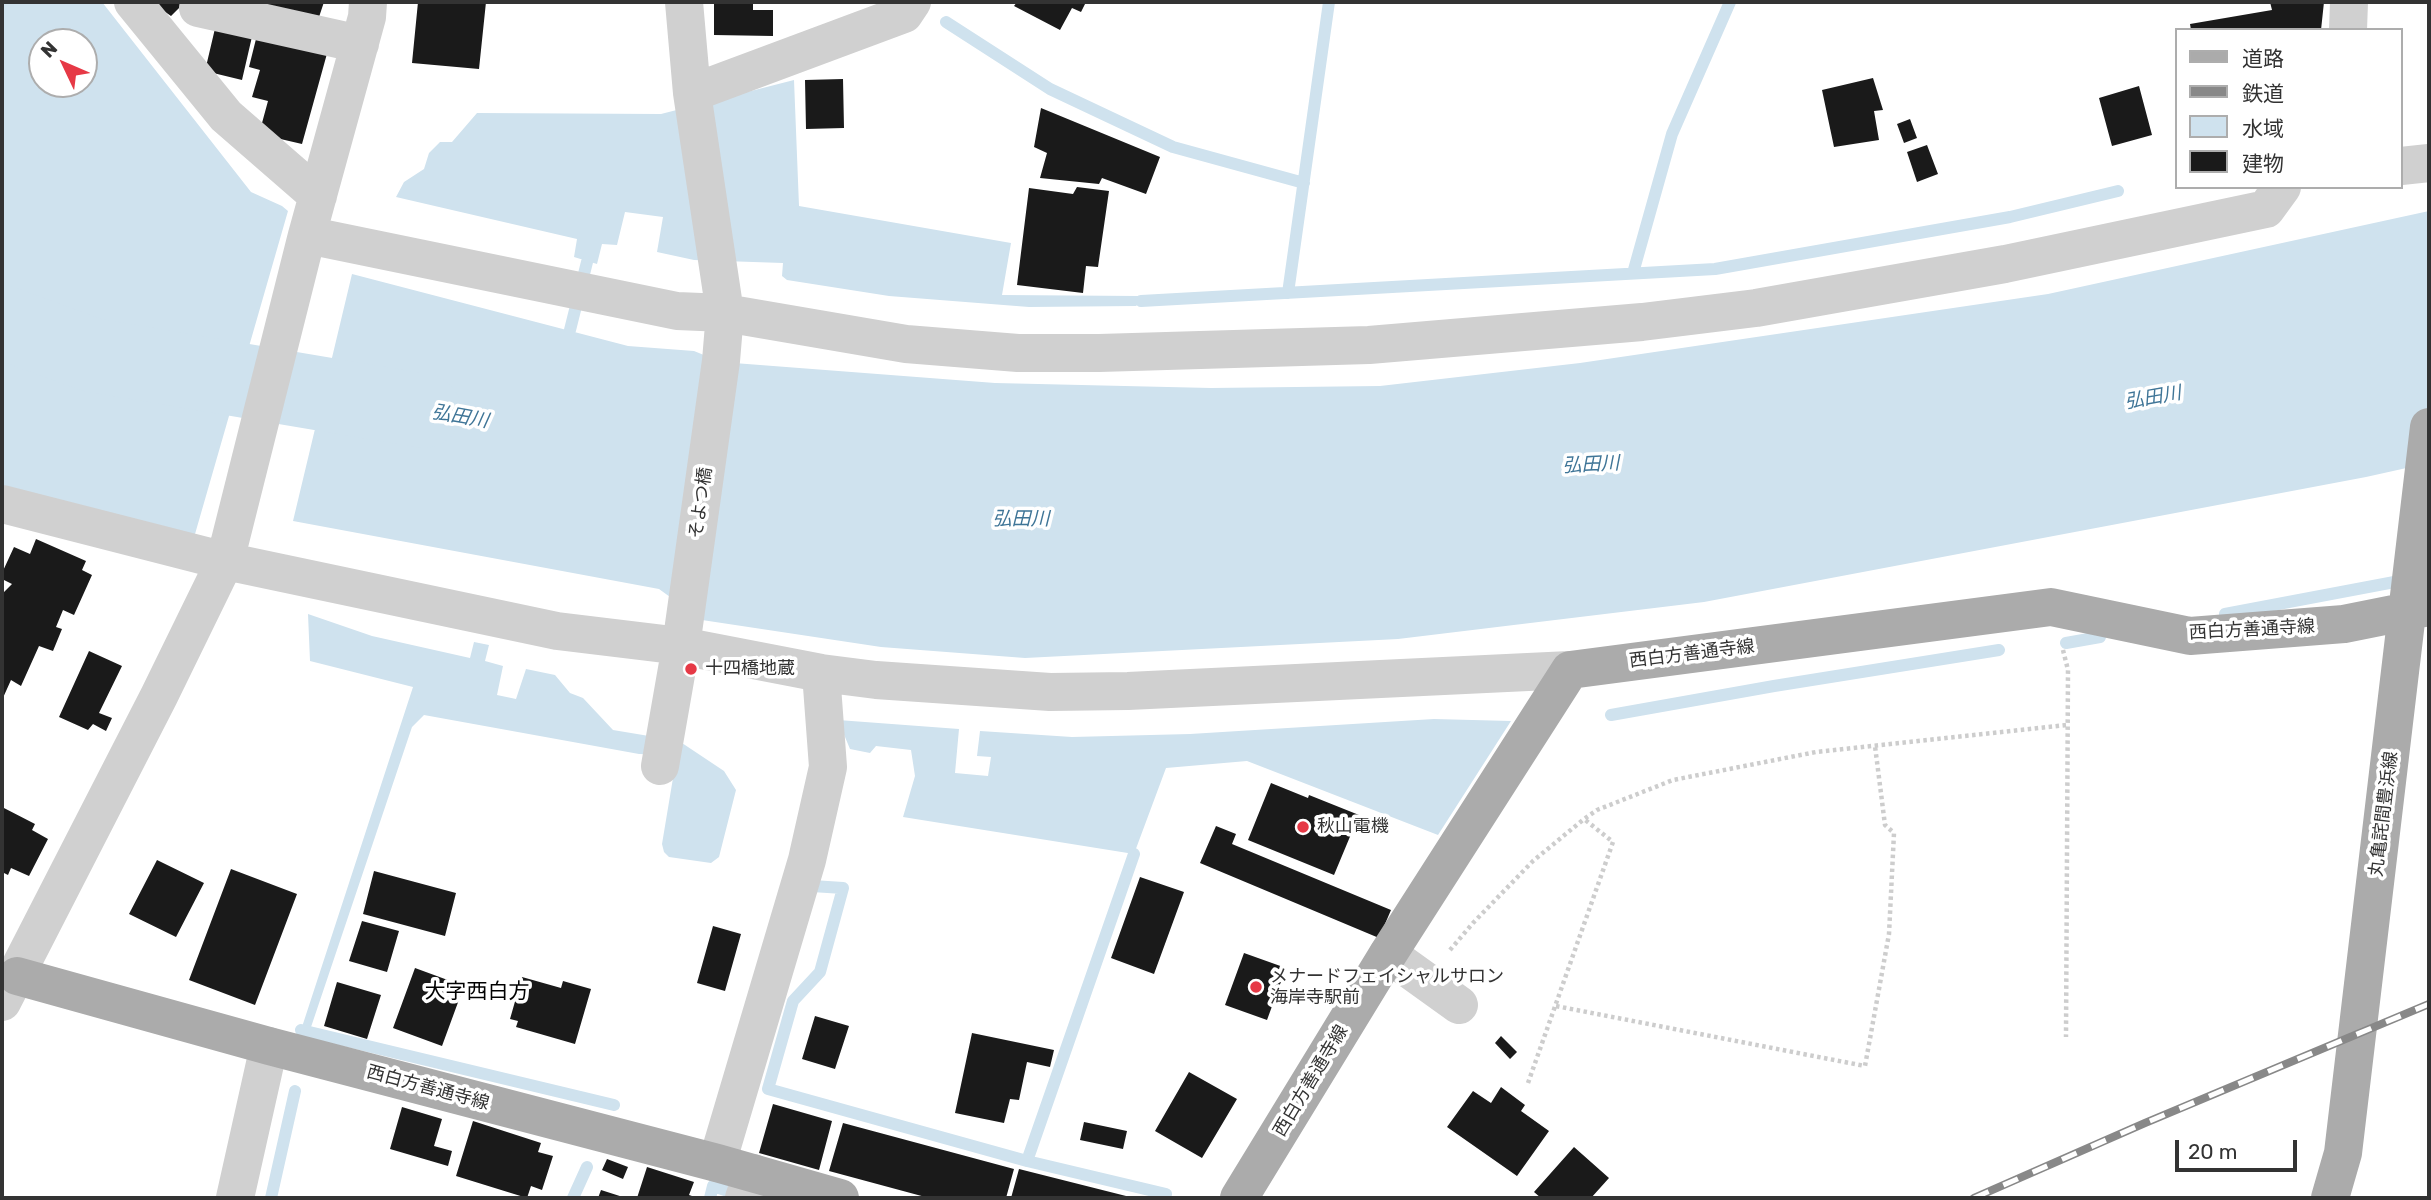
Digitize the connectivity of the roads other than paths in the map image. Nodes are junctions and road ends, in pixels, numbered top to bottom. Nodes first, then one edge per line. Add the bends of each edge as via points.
1 (133, 2) edge
2 (368, 2) edge
3 (684, 2) edge
4 (912, 2) edge
5 (2349, 2) edge
6 (198, 8) dead end
7 (2348, 28) edge
8 (360, 44) junction
9 (692, 93) junction
10 (2429, 163) edge
11 (2403, 166) edge
12 (2281, 189) edge
13 (318, 196) junction
14 (307, 235) junction
15 (725, 313) junction
16 (2429, 427) edge
17 (2, 504) edge
18 (228, 547) junction
19 (2429, 607) edge
20 (681, 646) junction
21 (1570, 670) junction
22 (821, 673) junction
23 (660, 766) dead end
24 (1388, 954) junction
25 (9, 989) edge
26 (1459, 1005) dead end
27 (269, 1046) junction
28 (717, 1163) junction
29 (749, 1186) edge
30 (235, 1198) edge
31 (840, 1198) edge
32 (1239, 1198) edge
33 (2330, 1198) edge

1 - 13 street via 226,116
2 - 8 street
3 - 9 street, そよつ橋
4 - 9 street via 904,14
5 - 7 street
6 - 8 street
8 - 13 street
9 - 15 street, そよつ橋
10 - 11 street
12 - 15 street via 2266,209 2005,264 1756,308 1444,339 1018,353 906,344
13 - 14 street
14 - 15 street via 677,311
14 - 18 street
15 - 20 street, そよつ橋
16 - 33 main road, 丸亀詫間豊浜線 via 2343,1153
17 - 18 street
18 - 20 street via 557,631
18 - 25 street
19 - 21 main road, 西白方善通寺線 via 2344,624 2190,636 2051,607
20 - 22 street
20 - 23 street, そよつ橋
21 - 22 street via 1050,692
21 - 24 main road, 西白方善通寺線
22 - 28 street via 828,766 807,860
24 - 26 street
24 - 32 main road, 西白方善通寺線
25 - 27 main road, 西白方善通寺線
27 - 28 main road, 西白方善通寺線
27 - 30 street
28 - 29 main road, 西白方善通寺線
29 - 31 main road, 西白方善通寺線

